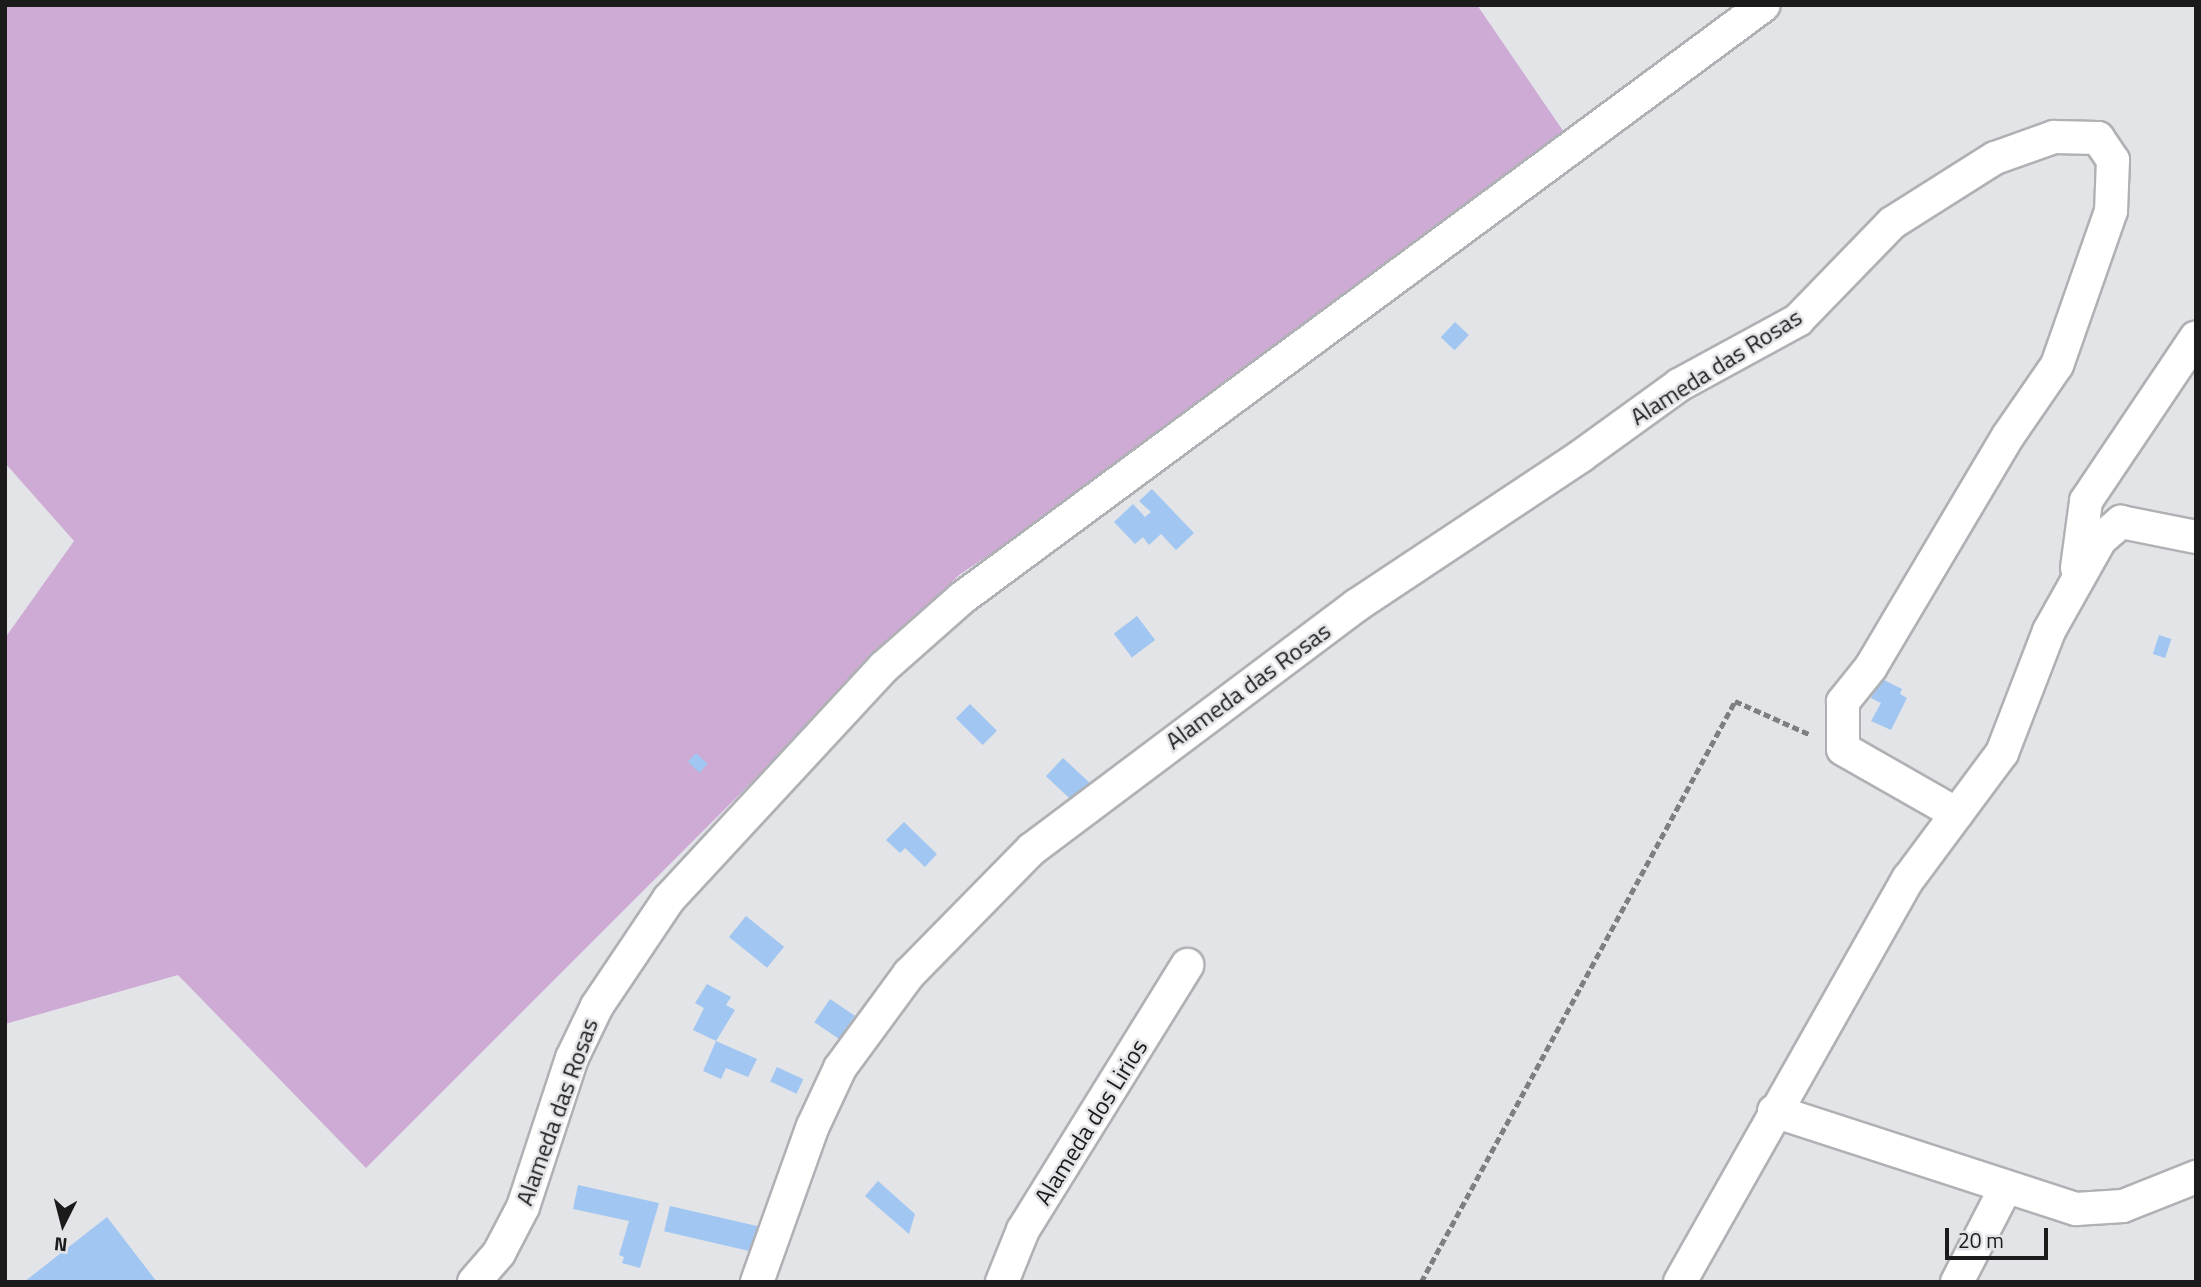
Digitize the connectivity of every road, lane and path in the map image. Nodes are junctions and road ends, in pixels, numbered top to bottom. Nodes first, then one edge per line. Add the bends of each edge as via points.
1 (1764, 5) edge
2 (2196, 337) edge
3 (2196, 537) edge
4 (2076, 579) junction
5 (1843, 748) junction
6 (1957, 814) junction
7 (1187, 965) dead end
8 (1774, 1111) junction
9 (2196, 1177) edge
10 (2007, 1187) junction
11 (474, 1282) edge
12 (757, 1282) edge
13 (1002, 1282) edge
14 (1421, 1282) edge
15 (1680, 1282) edge
16 (1957, 1282) edge

1 - 11 street, Alameda das Rosas via 962,598 884,667 662,909 597,1006 572,1058 523,1207 499,1253
2 - 4 street via 2086,500
3 - 4 street via 2121,522 2108,531
4 - 6 street via 2049,631 2003,752
5 - 6 street
5 - 12 street, Alameda das Rosas via 1843,702 1871,667 2008,436 2057,365 2111,211 2113,160 2098,138 2054,137 1995,158 1892,223 1798,320 1679,385 1357,605 1032,849 909,974 840,1068 813,1126
5 - 14 path via 1735,701
6 - 8 street via 1909,878
7 - 13 street, Alameda dos Lirios via 1023,1230
8 - 10 street
8 - 15 street
9 - 10 street via 2099,1211 2076,1209
10 - 16 street

